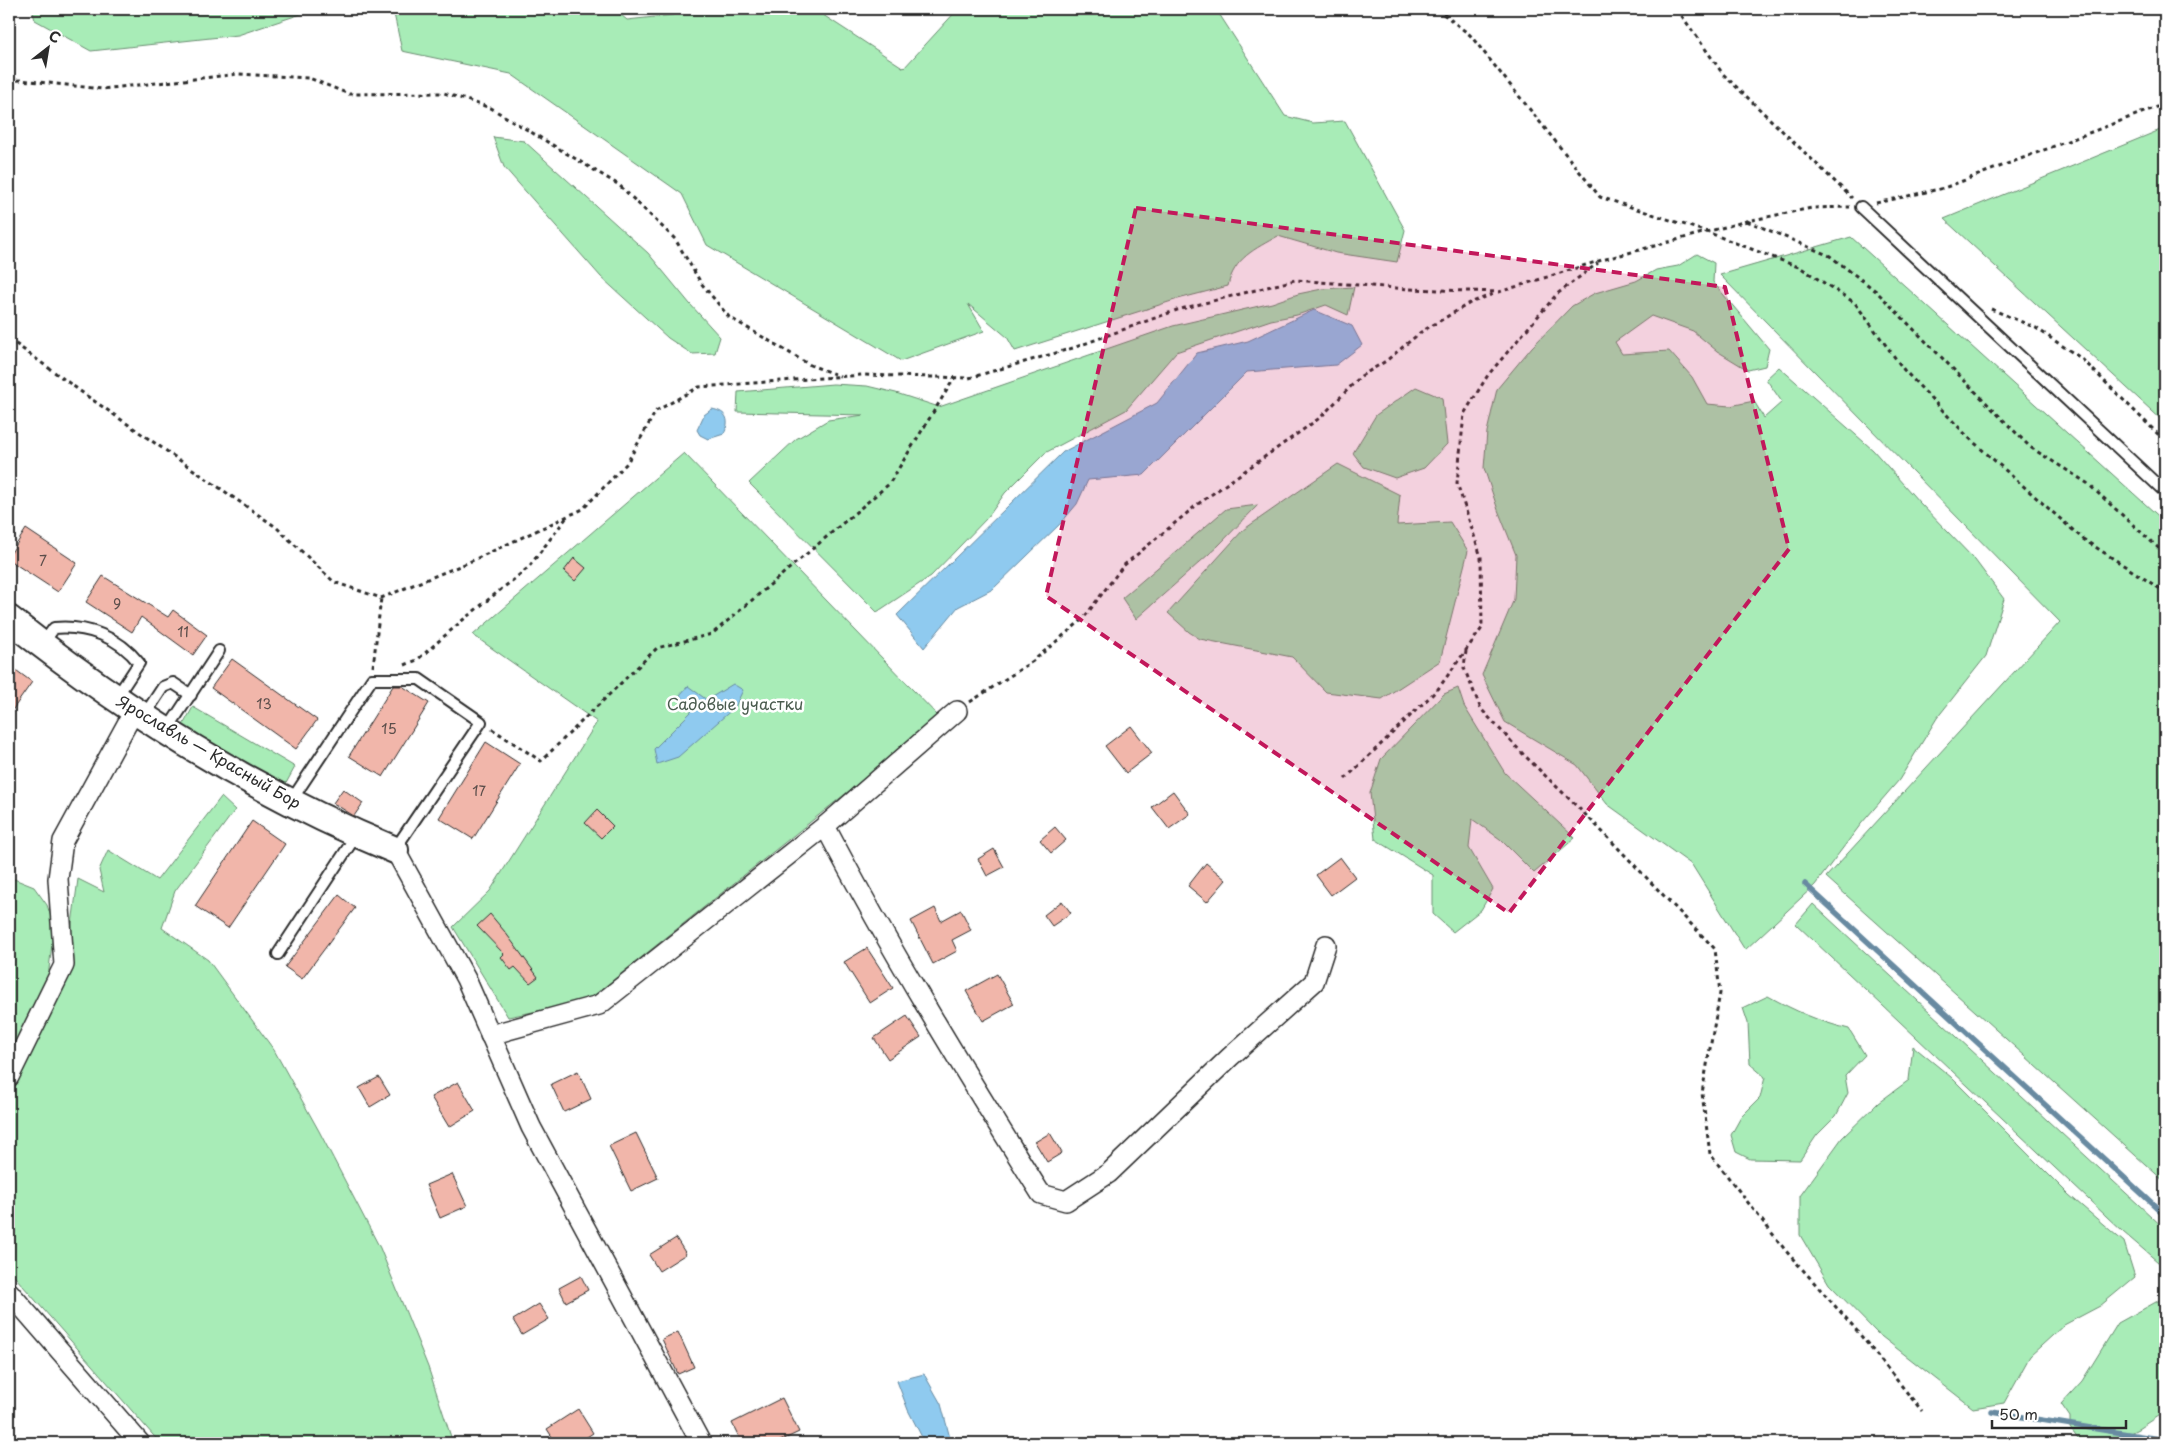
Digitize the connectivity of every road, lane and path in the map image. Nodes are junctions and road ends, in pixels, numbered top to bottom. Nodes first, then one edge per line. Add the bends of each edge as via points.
1 (1437, 9) edge
2 (1677, 9) edge
3 (9, 81) edge
4 (2165, 104) edge
5 (1861, 206) junction
6 (1747, 221) junction
7 (1707, 232) junction
8 (1602, 260) junction
9 (1499, 292) junction
10 (1985, 307) dead end
11 (9, 339) edge
12 (842, 377) junction
13 (955, 377) junction
14 (2165, 441) edge
15 (2165, 492) edge
16 (568, 516) junction
17 (2165, 554) edge
18 (2165, 592) edge
19 (381, 598) junction
20 (9, 619) edge
21 (42, 646) junction
22 (219, 651) dead end
23 (1466, 651) junction
24 (372, 680) junction
25 (191, 694) junction
26 (131, 709) junction
27 (957, 711) joint
28 (481, 722) junction
29 (167, 731) junction
30 (1345, 779) dead end
31 (291, 801) junction
32 (825, 826) junction
33 (357, 834) junction
34 (395, 850) junction
35 (1326, 945) dead end
36 (278, 954) dead end
37 (490, 1035) junction
38 (9, 1077) edge
39 (9, 1292) edge
40 (1922, 1411) dead end
41 (140, 1443) edge
42 (701, 1443) edge

1 - 7 path via 1470,35 1600,197
2 - 5 path via 1722,74
3 - 12 path via 102,89 239,74 310,78 349,94 444,93 491,108 619,185 676,240 702,283 729,317 810,365
4 - 5 path via 1944,188
5 - 6 path via 1812,208
5 - 15 lane
6 - 7 path
6 - 17 path via 1830,256 1876,291 2030,448 2087,482
7 - 8 path
7 - 18 path via 1801,268 1855,304 1904,370 1969,438 2082,539
8 - 9 path
8 - 23 path via 1557,294 1488,375 1464,414 1457,482 1481,558 1482,628
9 - 13 path via 1295,280 1178,310 1073,348 969,378
9 - 27 path via 1470,303 1422,332 1361,376 1321,418 1198,504 1123,566 1083,619 1034,661
10 - 14 path via 2036,328 2082,359
11 - 19 path via 276,527 334,582
12 - 13 path
12 - 16 path via 699,386 656,411 627,463 583,509
13 - 28 path via 889,484 712,634 657,648 541,761
16 - 19 path
16 - 24 path via 528,568 416,660
19 - 24 path
20 - 21 street, Ярославль — Красный Бор
21 - 26 street, Ярославль — Красный Бор
21 - 26 lane via 54,628 71,626 105,635 129,650 139,663
22 - 25 lane
23 - 30 path via 1438,689
23 - 40 path via 1464,668 1481,709 1715,949 1720,992 1702,1093 1710,1154 1786,1251
24 - 28 lane via 419,679
24 - 31 lane
25 - 26 lane via 173,683
25 - 29 lane
26 - 29 street, Ярославль — Красный Бор
26 - 38 street via 63,841 58,879 64,965
27 - 32 street
28 - 34 lane
29 - 31 street, Ярославль — Красный Бор
31 - 33 street, Ярославль — Красный Бор
32 - 35 street via 861,895 1041,1194 1066,1202 1109,1173 1314,982
32 - 37 street via 598,1005
33 - 34 street, Ярославль — Красный Бор
33 - 36 lane
34 - 37 street via 466,979
37 - 42 street via 531,1126
39 - 41 street

